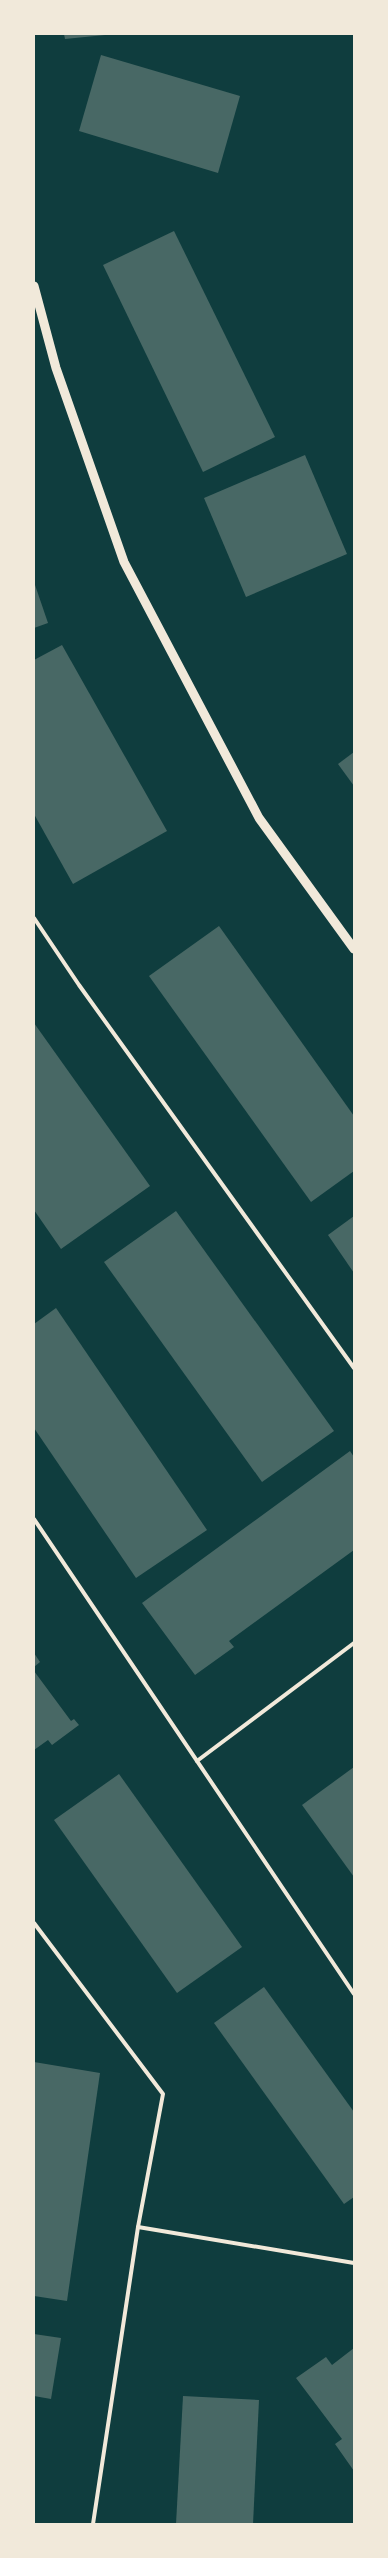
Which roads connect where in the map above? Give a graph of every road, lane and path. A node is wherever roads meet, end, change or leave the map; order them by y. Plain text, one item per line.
1 (34, 286) edge
2 (34, 918) edge
3 (354, 949) edge
4 (354, 1368) edge
5 (34, 1519) edge
6 (354, 1643) edge
7 (197, 1762) junction
8 (34, 1923) edge
9 (36, 1930) edge
10 (354, 1994) edge
11 (138, 2227) junction
12 (354, 2263) edge
13 (93, 2524) edge

1 - 3 street
2 - 4 lane
5 - 7 lane
6 - 7 lane
7 - 10 lane
8 - 9 lane
9 - 11 lane
11 - 12 lane
11 - 13 lane

